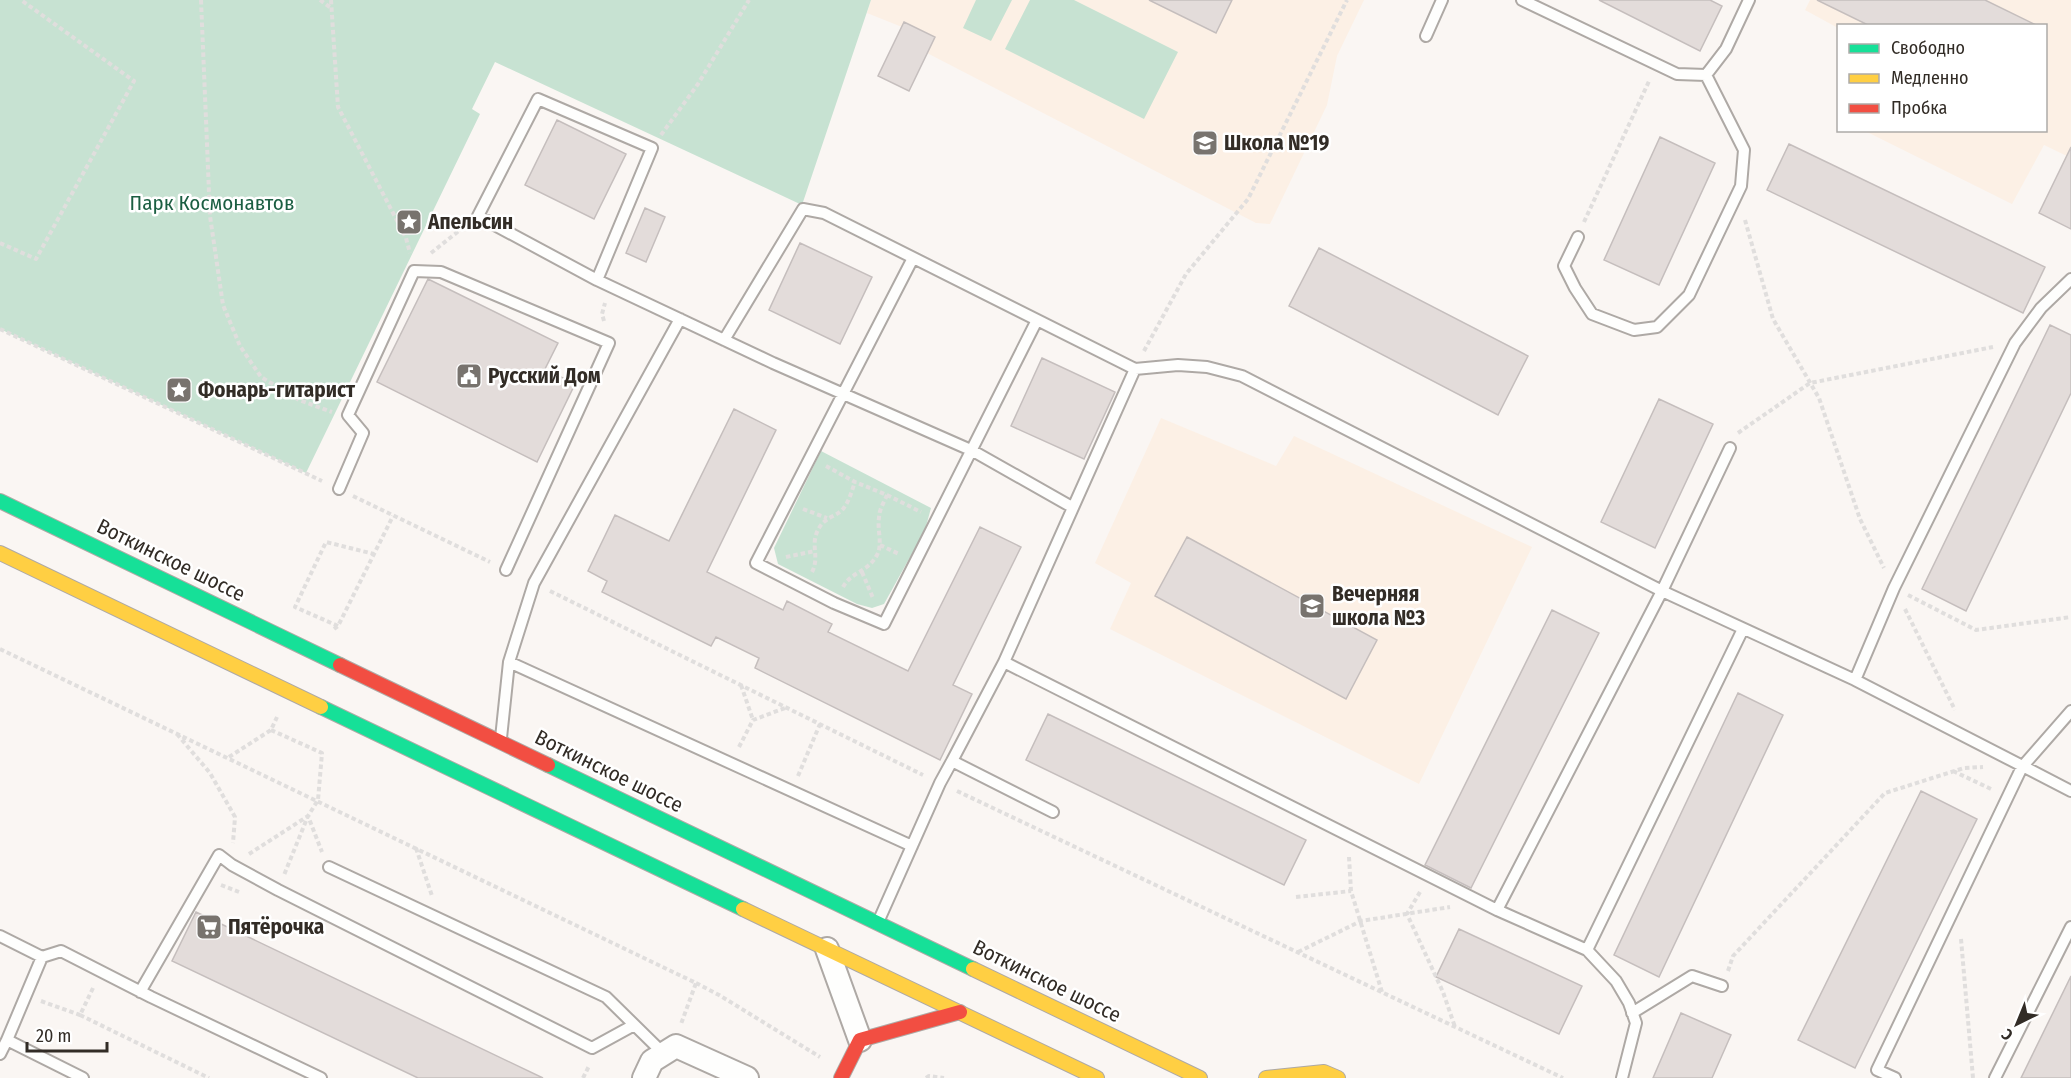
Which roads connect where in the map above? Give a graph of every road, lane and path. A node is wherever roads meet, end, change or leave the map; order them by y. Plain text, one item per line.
1 (21, 0) edge
2 (201, 0) edge
3 (320, 0) edge
4 (331, 0) edge
5 (750, 0) edge
6 (1347, 0) edge
7 (1442, 0) edge
8 (1522, 0) edge
9 (1749, 0) edge
10 (331, 8) junction
11 (1426, 36) dead end
12 (1657, 64) junction
13 (1706, 75) junction
14 (652, 148) junction
15 (1737, 193) junction
16 (478, 216) junction
17 (1578, 237) joint
18 (0, 243) edge
19 (913, 258) junction
20 (414, 272) junction
21 (2071, 279) edge
22 (597, 280) junction
23 (610, 286) junction
24 (680, 320) junction
25 (1037, 320) junction
26 (0, 329) edge
27 (724, 340) junction
28 (609, 343) junction
29 (2015, 343) junction
30 (1135, 369) junction
31 (1810, 383) junction
32 (843, 394) junction
33 (348, 415) junction
34 (1730, 448) joint
35 (973, 451) junction
36 (810, 457) junction
37 (855, 482) junction
38 (339, 489) junction
39 (887, 495) junction
40 (0, 501) edge
41 (786, 504) junction
42 (1072, 507) junction
43 (828, 518) junction
44 (937, 520) junction
45 (0, 552) edge
46 (374, 554) dead end
47 (506, 570) joint
48 (534, 583) junction
49 (804, 588) junction
50 (1894, 588) junction
51 (1662, 591) junction
52 (834, 603) junction
53 (2071, 617) edge
54 (338, 626) dead end
55 (1743, 629) junction
56 (0, 649) edge
57 (509, 662) junction
58 (1004, 662) junction
59 (1855, 680) junction
60 (741, 685) junction
61 (786, 707) junction
62 (2071, 711) edge
63 (753, 720) junction
64 (820, 724) junction
65 (271, 730) dead end
66 (176, 732) junction
67 (1970, 739) junction
68 (500, 742) junction
69 (952, 761) junction
70 (731, 763) junction
71 (2022, 767) junction
72 (1953, 771) junction
73 (940, 783) junction
74 (791, 790) junction
75 (2071, 791) edge
76 (2008, 797) junction
77 (318, 800) junction
78 (1053, 812) dead end
79 (308, 816) junction
80 (1348, 835) junction
81 (912, 846) junction
82 (416, 848) junction
83 (232, 865) junction
84 (328, 867) joint
85 (1429, 876) junction
86 (215, 884) dead end
87 (222, 885) junction
88 (278, 890) junction
89 (1351, 891) junction
90 (242, 893) dead end
91 (1296, 897) dead end
92 (1958, 902) junction
93 (1482, 903) junction
94 (1497, 910) junction
95 (1407, 914) junction
96 (439, 919) junction
97 (1361, 921) junction
98 (878, 923) junction
99 (2071, 927) edge
100 (0, 936) edge
101 (827, 949) junction
102 (1587, 950) junction
103 (1297, 952) junction
104 (42, 957) junction
105 (696, 983) junction
106 (95, 984) dead end
107 (1722, 986) joint
108 (140, 992) junction
109 (1382, 993) junction
110 (26, 995) junction
111 (960, 1012) junction
112 (1632, 1013) junction
113 (80, 1015) junction
114 (634, 1025) junction
115 (1455, 1027) junction
116 (7, 1040) junction
117 (860, 1040) junction
118 (670, 1050) junction
119 (0, 1054) edge
120 (591, 1062) dead end
121 (842, 1074) edge
122 (83, 1078) edge
123 (208, 1078) edge
124 (321, 1078) edge
125 (583, 1078) edge
126 (644, 1078) edge
127 (747, 1078) edge
128 (926, 1078) edge
129 (944, 1078) edge
130 (1097, 1078) edge
131 (1200, 1078) edge
132 (1266, 1078) edge
133 (1338, 1078) edge
134 (1563, 1078) edge
135 (1622, 1078) edge
136 (1895, 1078) edge
137 (1973, 1078) edge
138 (1995, 1078) edge

1 - 18 path
2 - 33 path
3 - 10 path
4 - 10 path
5 - 14 path
6 - 30 path
7 - 11 lane
8 - 12 lane
9 - 13 lane
10 - 20 path
12 - 13 lane
12 - 17 path
13 - 15 lane
14 - 16 lane
14 - 22 lane
15 - 17 lane
15 - 31 path
16 - 20 path
16 - 22 lane
19 - 25 lane
19 - 27 lane
19 - 32 lane
20 - 28 lane
20 - 33 lane
21 - 29 lane
22 - 23 lane
23 - 24 lane
23 - 28 path
24 - 27 lane
24 - 48 lane
25 - 30 lane
25 - 35 lane
26 - 38 path
27 - 32 lane
28 - 47 lane
29 - 31 path
29 - 50 lane
30 - 42 lane
30 - 51 lane
31 - 34 path
31 - 50 path
32 - 35 lane
32 - 36 lane
33 - 38 lane
34 - 51 lane
35 - 42 lane
35 - 44 lane
36 - 37 path
36 - 41 lane
37 - 39 path
37 - 43 path
38 - 47 path
39 - 44 path
39 - 52 path
40 - 68 main road, Воткинское шоссе
41 - 43 path
41 - 49 lane
42 - 58 lane
43 - 49 path
44 - 52 lane
45 - 101 main road
46 - 54 path
48 - 57 lane
48 - 60 path
49 - 52 lane
50 - 53 path
50 - 59 lane
50 - 67 path
51 - 55 lane
51 - 94 lane
55 - 59 lane
55 - 102 lane
56 - 66 path
57 - 68 lane
57 - 70 lane
58 - 69 lane
58 - 80 lane
59 - 67 lane
60 - 61 path
60 - 63 path
61 - 63 path
61 - 64 path
62 - 71 lane
63 - 70 path
64 - 73 path
64 - 74 path
65 - 77 path
66 - 77 path
66 - 83 path
67 - 71 lane
68 - 98 main road, Воткинское шоссе
69 - 73 lane
69 - 78 lane
70 - 74 lane
71 - 72 path
71 - 75 lane
71 - 76 lane
72 - 76 path
72 - 107 path
73 - 81 lane
73 - 103 path
74 - 81 lane
76 - 92 lane
77 - 79 path
77 - 82 path
79 - 83 path
79 - 84 path
79 - 88 path
80 - 85 lane
80 - 89 path
81 - 98 lane
82 - 96 path
82 - 105 path
83 - 87 path
83 - 88 lane
83 - 108 lane
84 - 96 lane
85 - 93 lane
85 - 95 path
86 - 87 path
87 - 90 path
88 - 114 lane
89 - 91 path
89 - 97 path
92 - 136 lane
92 - 137 path
93 - 94 lane
93 - 95 path
94 - 102 lane
95 - 97 path
95 - 115 path
96 - 114 lane
97 - 103 path
97 - 109 path
98 - 131 main road, Воткинское шоссе
99 - 138 lane
100 - 104 lane
101 - 111 main road
101 - 117 street
102 - 112 lane
103 - 109 path
104 - 108 lane
104 - 110 lane
105 - 118 path
105 - 121 path
106 - 113 path
107 - 112 lane
108 - 124 lane
109 - 115 path
110 - 113 path
110 - 116 lane
111 - 117 main road
111 - 130 main road
112 - 135 lane
113 - 123 path
114 - 118 lane
115 - 134 path
116 - 119 lane
116 - 122 lane
117 - 121 main road
118 - 126 street
118 - 127 street
120 - 125 path
128 - 129 path
132 - 133 main road

